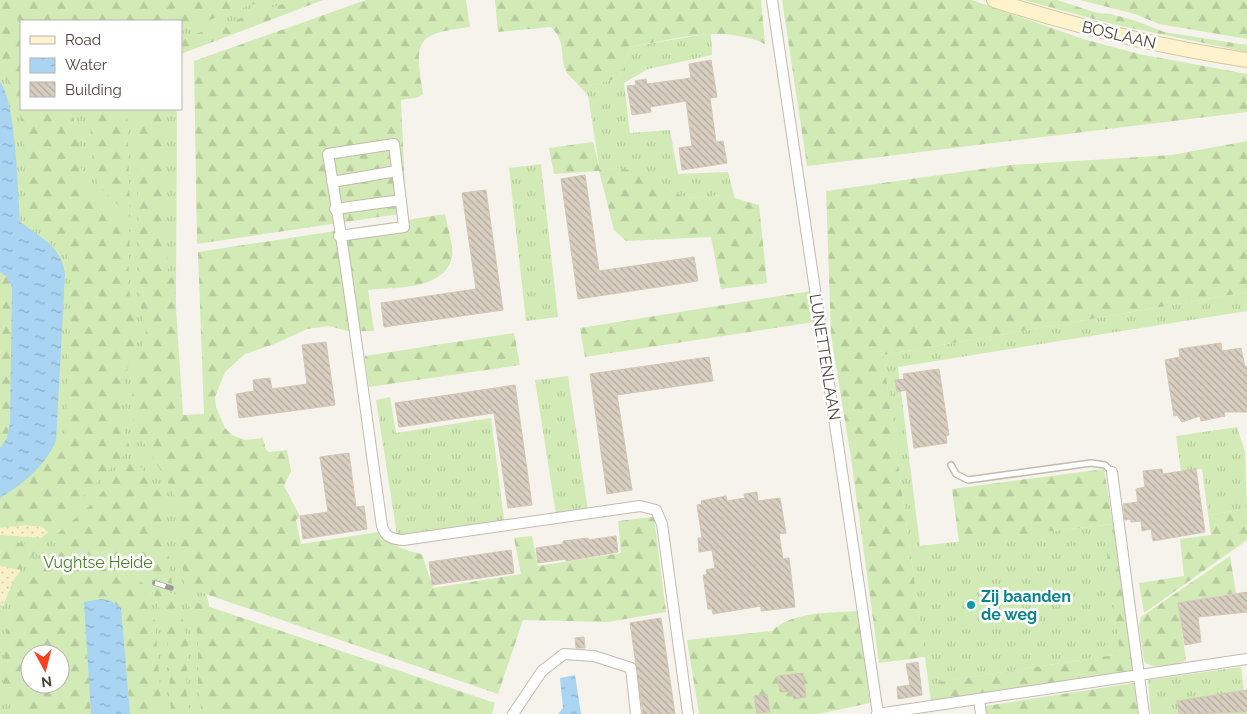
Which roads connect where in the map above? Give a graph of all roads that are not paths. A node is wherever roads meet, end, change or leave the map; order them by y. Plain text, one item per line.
1 (772, 0) edge
2 (994, 0) edge
3 (1247, 60) edge
4 (397, 171) junction
5 (332, 182) junction
6 (401, 200) junction
7 (335, 209) junction
8 (339, 236) junction
9 (951, 465) dead end
10 (1112, 472) joint
11 (1247, 659) edge
12 (1140, 675) junction
13 (979, 698) junction
14 (513, 714) edge
15 (636, 714) edge
16 (688, 714) edge
17 (878, 714) edge
18 (981, 714) edge
19 (1144, 714) edge

1 - 17 street, LUNETTENLAAN
2 - 3 main road, BOSLAAN
4 - 5 street
4 - 5 street
4 - 6 street
5 - 7 street
6 - 7 street
6 - 8 street
7 - 8 street
8 - 16 street
9 - 10 lane
10 - 12 street
11 - 12 street
12 - 13 street
12 - 19 street
13 - 17 street
13 - 18 street
14 - 15 street

